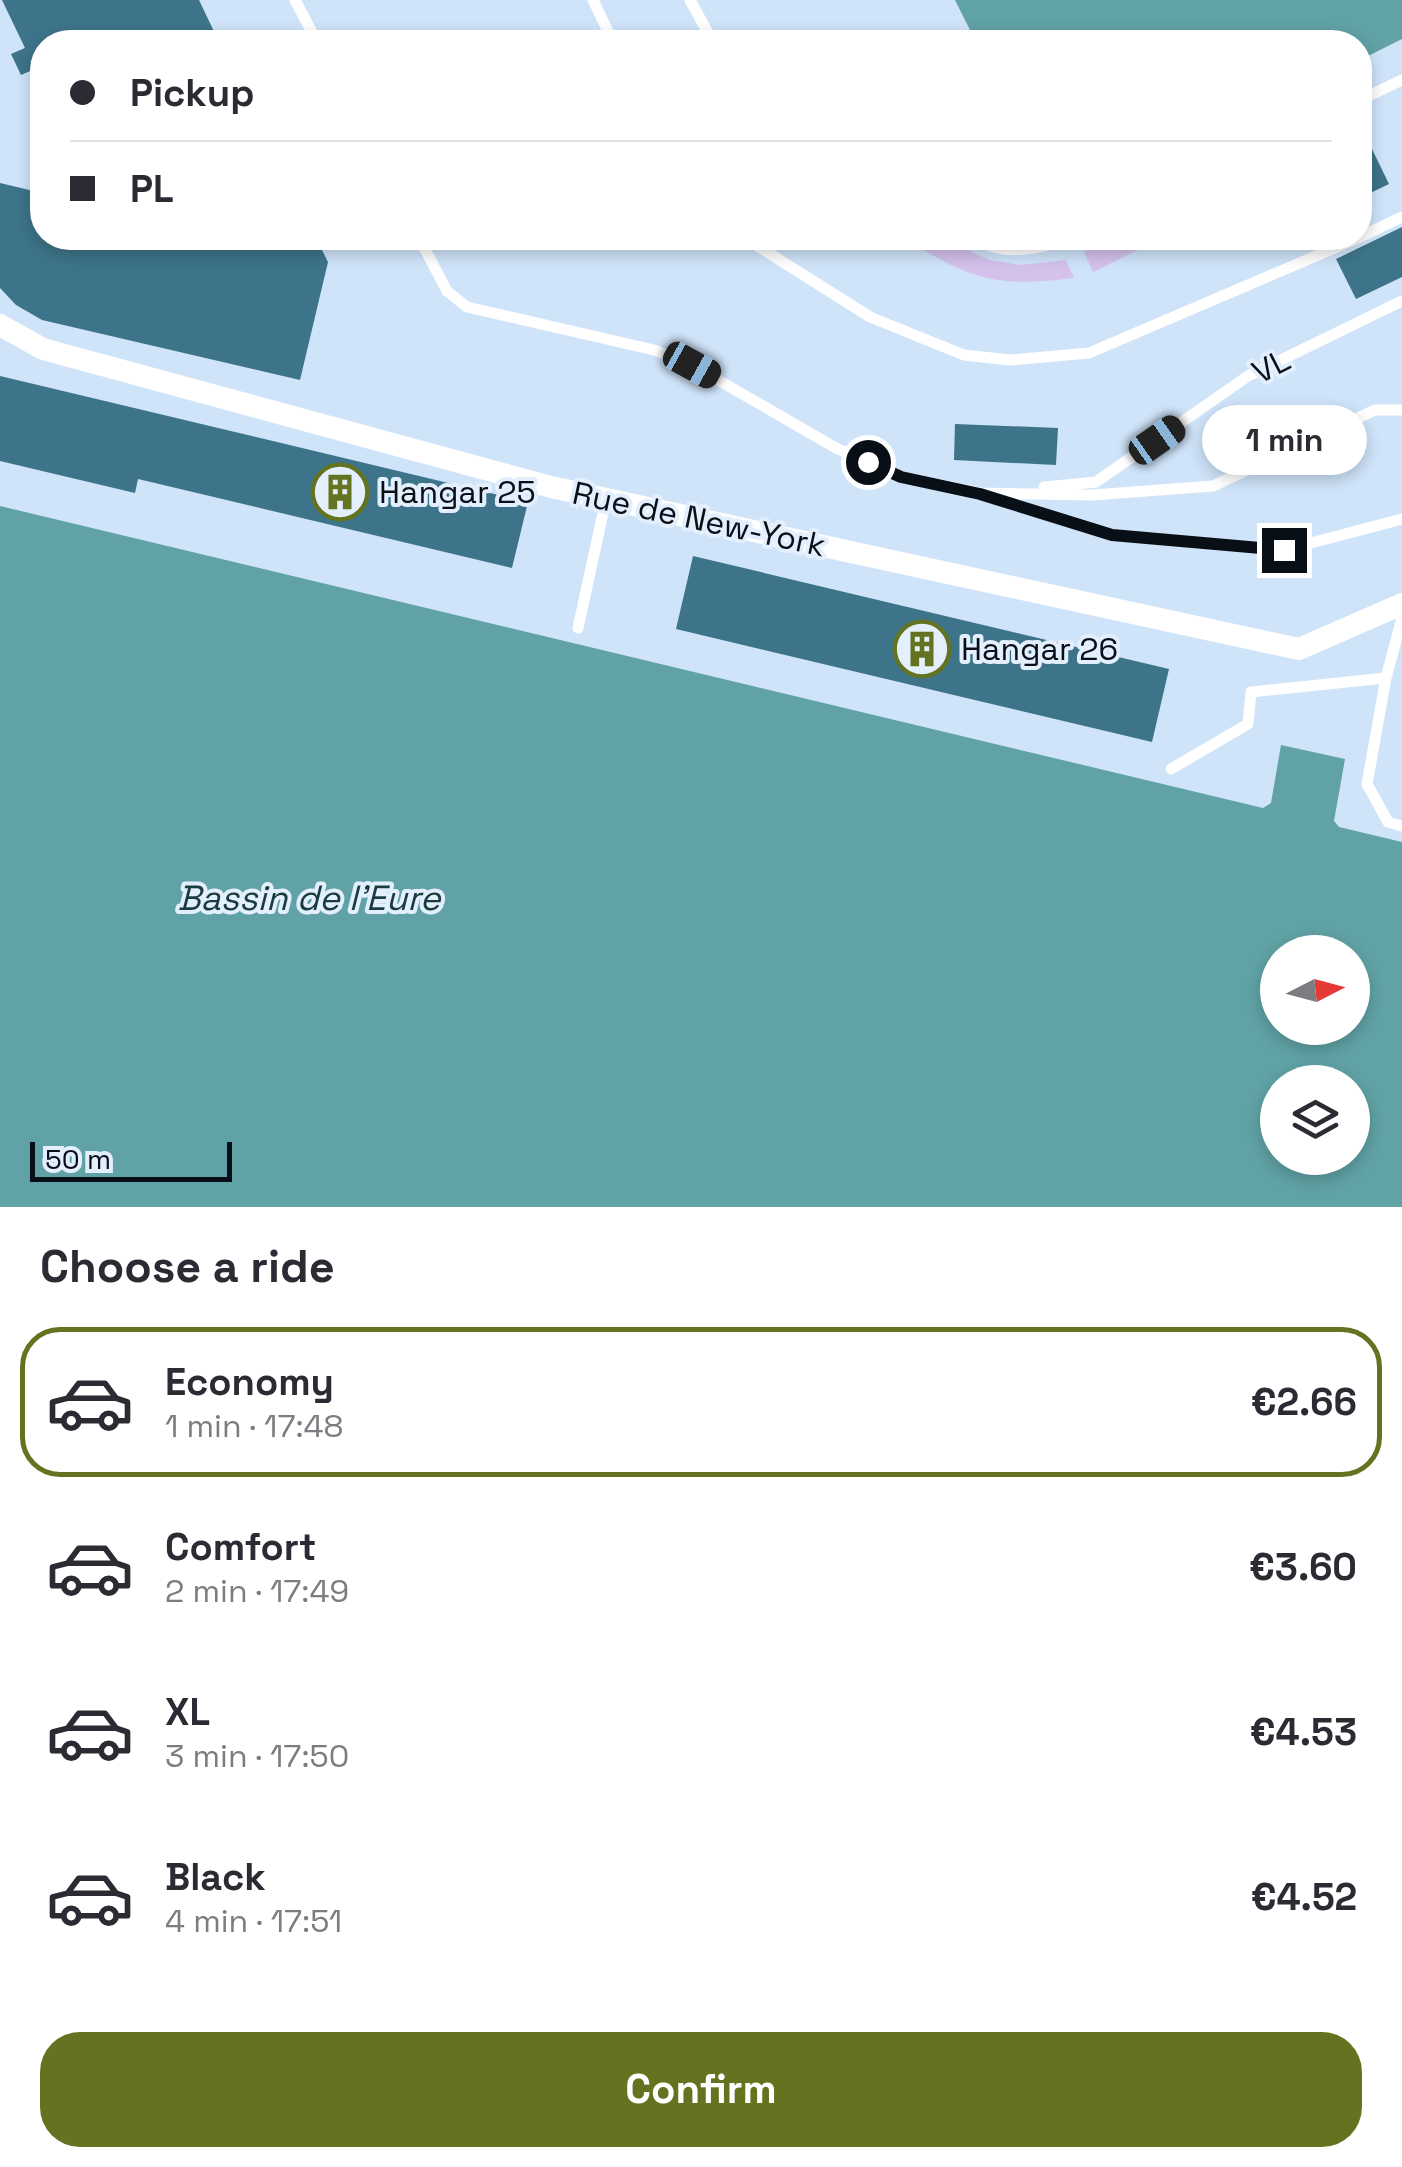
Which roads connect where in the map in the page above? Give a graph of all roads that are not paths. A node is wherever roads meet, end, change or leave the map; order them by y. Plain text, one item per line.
1 (295, 0) edge
2 (593, 0) edge
3 (690, 0) edge
4 (311, 30) edge
5 (607, 30) edge
6 (706, 30) edge
7 (1402, 80) edge
8 (1372, 94) edge
9 (1402, 216) edge
10 (1372, 231) edge
11 (425, 250) edge
12 (764, 250) edge
13 (1329, 250) edge
14 (1402, 301) edge
15 (0, 325) edge
16 (1402, 410) edge
17 (980, 494) junction
18 (606, 499) junction
19 (1402, 519) edge
20 (1402, 604) edge
21 (1402, 618) edge
22 (578, 628) dead end
23 (1386, 678) junction
24 (1171, 770) dead end
25 (1402, 826) edge

1 - 4 lane
2 - 5 lane
3 - 6 lane
7 - 8 lane
9 - 10 lane
11 - 17 lane
12 - 13 lane
14 - 17 lane, VL
15 - 18 street, Rue de New-York
16 - 17 lane
17 - 19 lane
18 - 20 street, Rue de New-York
18 - 22 lane
21 - 23 lane
23 - 24 lane
23 - 25 lane

